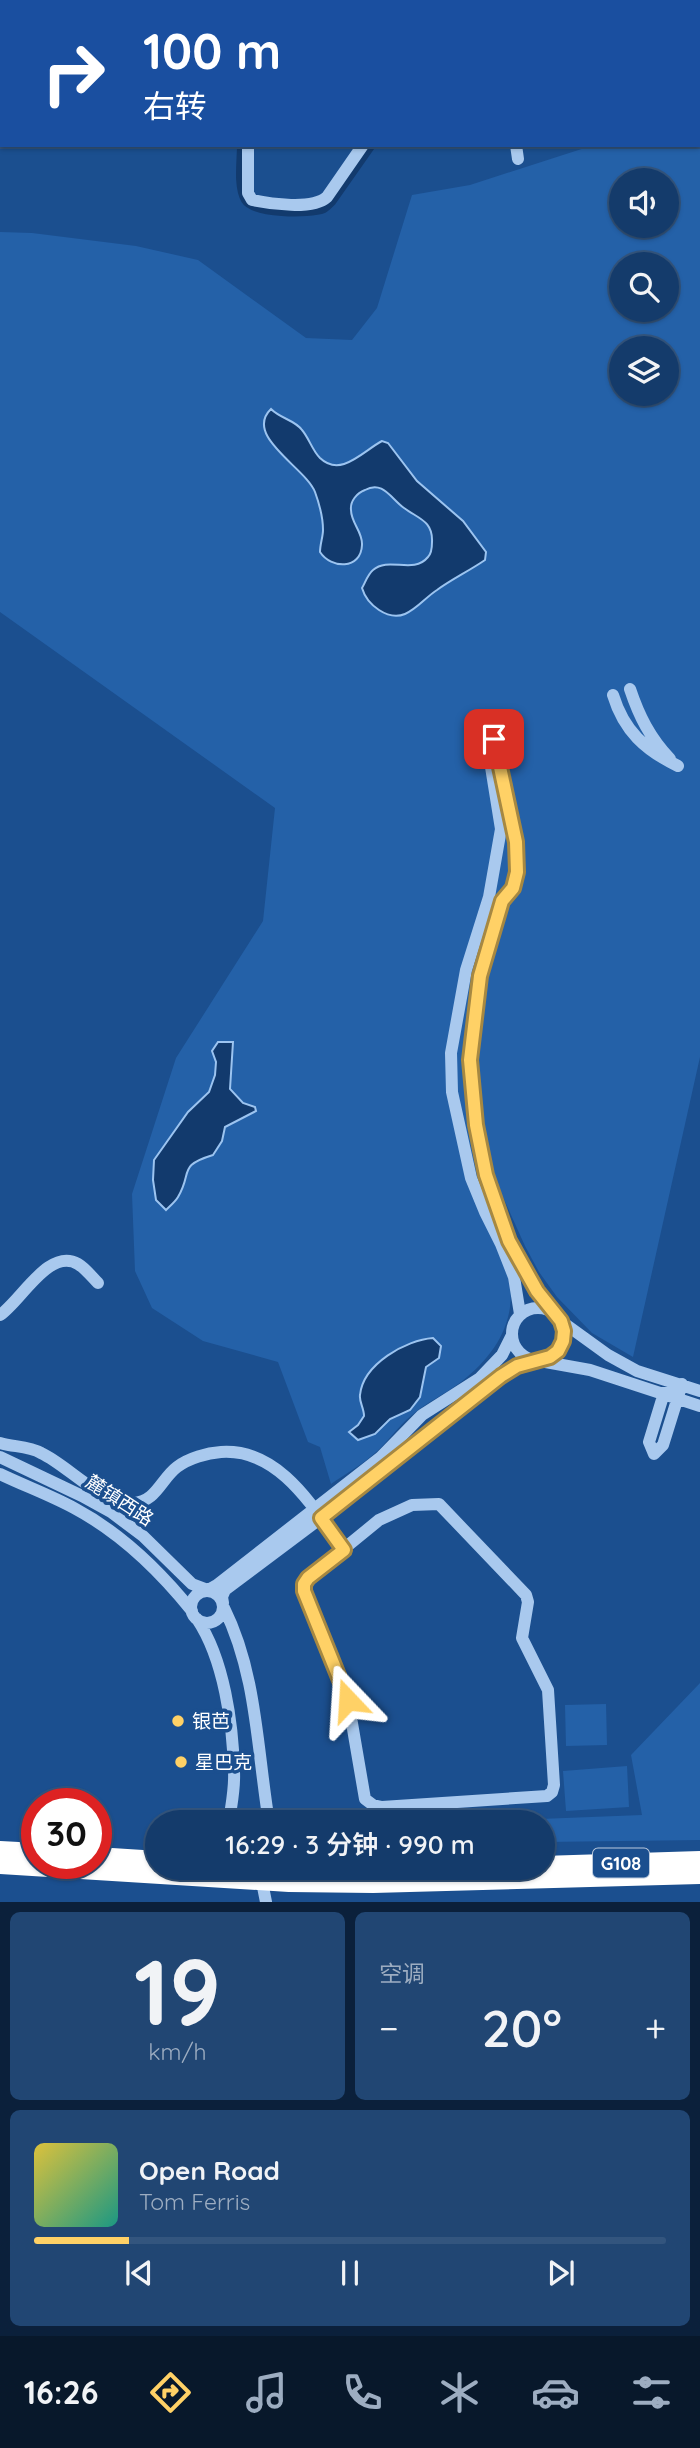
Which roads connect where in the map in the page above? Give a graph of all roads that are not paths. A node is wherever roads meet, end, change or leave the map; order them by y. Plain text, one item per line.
1 (248, 147) edge
2 (362, 147) edge
3 (516, 147) edge
4 (519, 159) dead end
5 (630, 689) dead end
6 (613, 695) dead end
7 (505, 1242) junction
8 (98, 1283) dead end
9 (3, 1308) edge
10 (520, 1314) junction
11 (558, 1317) junction
12 (511, 1337) junction
13 (540, 1361) junction
14 (483, 1383) junction
15 (682, 1384) junction
16 (700, 1391) edge
17 (664, 1393) junction
18 (677, 1398) junction
19 (700, 1406) edge
20 (0, 1443) edge
21 (0, 1457) edge
22 (384, 1461) junction
23 (0, 1474) edge
24 (318, 1514) junction
25 (344, 1550) junction
26 (208, 1590) junction
27 (224, 1605) junction
28 (194, 1615) junction
29 (231, 1810) edge
30 (267, 1810) edge
31 (0, 1850) edge
32 (21, 1851) edge
33 (112, 1857) edge
34 (145, 1859) edge
35 (700, 1860) edge
36 (0, 1865) edge
37 (555, 1865) edge
38 (145, 1870) edge
39 (700, 1875) edge
40 (555, 1879) edge
41 (267, 1880) edge
42 (331, 1880) edge
43 (518, 1880) edge
44 (266, 1902) edge

1 - 2 street
3 - 4 street
5 - 6 street
7 - 7 street
7 - 10 street
7 - 11 street
8 - 9 street
10 - 11 street
10 - 12 street
11 - 13 street
11 - 15 street
12 - 13 street
12 - 14 street
13 - 14 street
13 - 17 street
14 - 22 street
14 - 22 street
15 - 16 street
15 - 17 street
15 - 18 street
17 - 18 street
17 - 18 street
18 - 19 street
20 - 24 street
21 - 26 street, 麓镇西路
22 - 24 street
23 - 28 street
24 - 25 street
24 - 26 street
24 - 27 street
25 - 25 street
26 - 27 street
26 - 28 street
27 - 28 street
27 - 30 street
28 - 29 street
31 - 32 highway
33 - 34 highway
35 - 37 highway, G108
36 - 38 highway, G108
39 - 40 highway, G108
41 - 44 street
42 - 43 highway, G108

